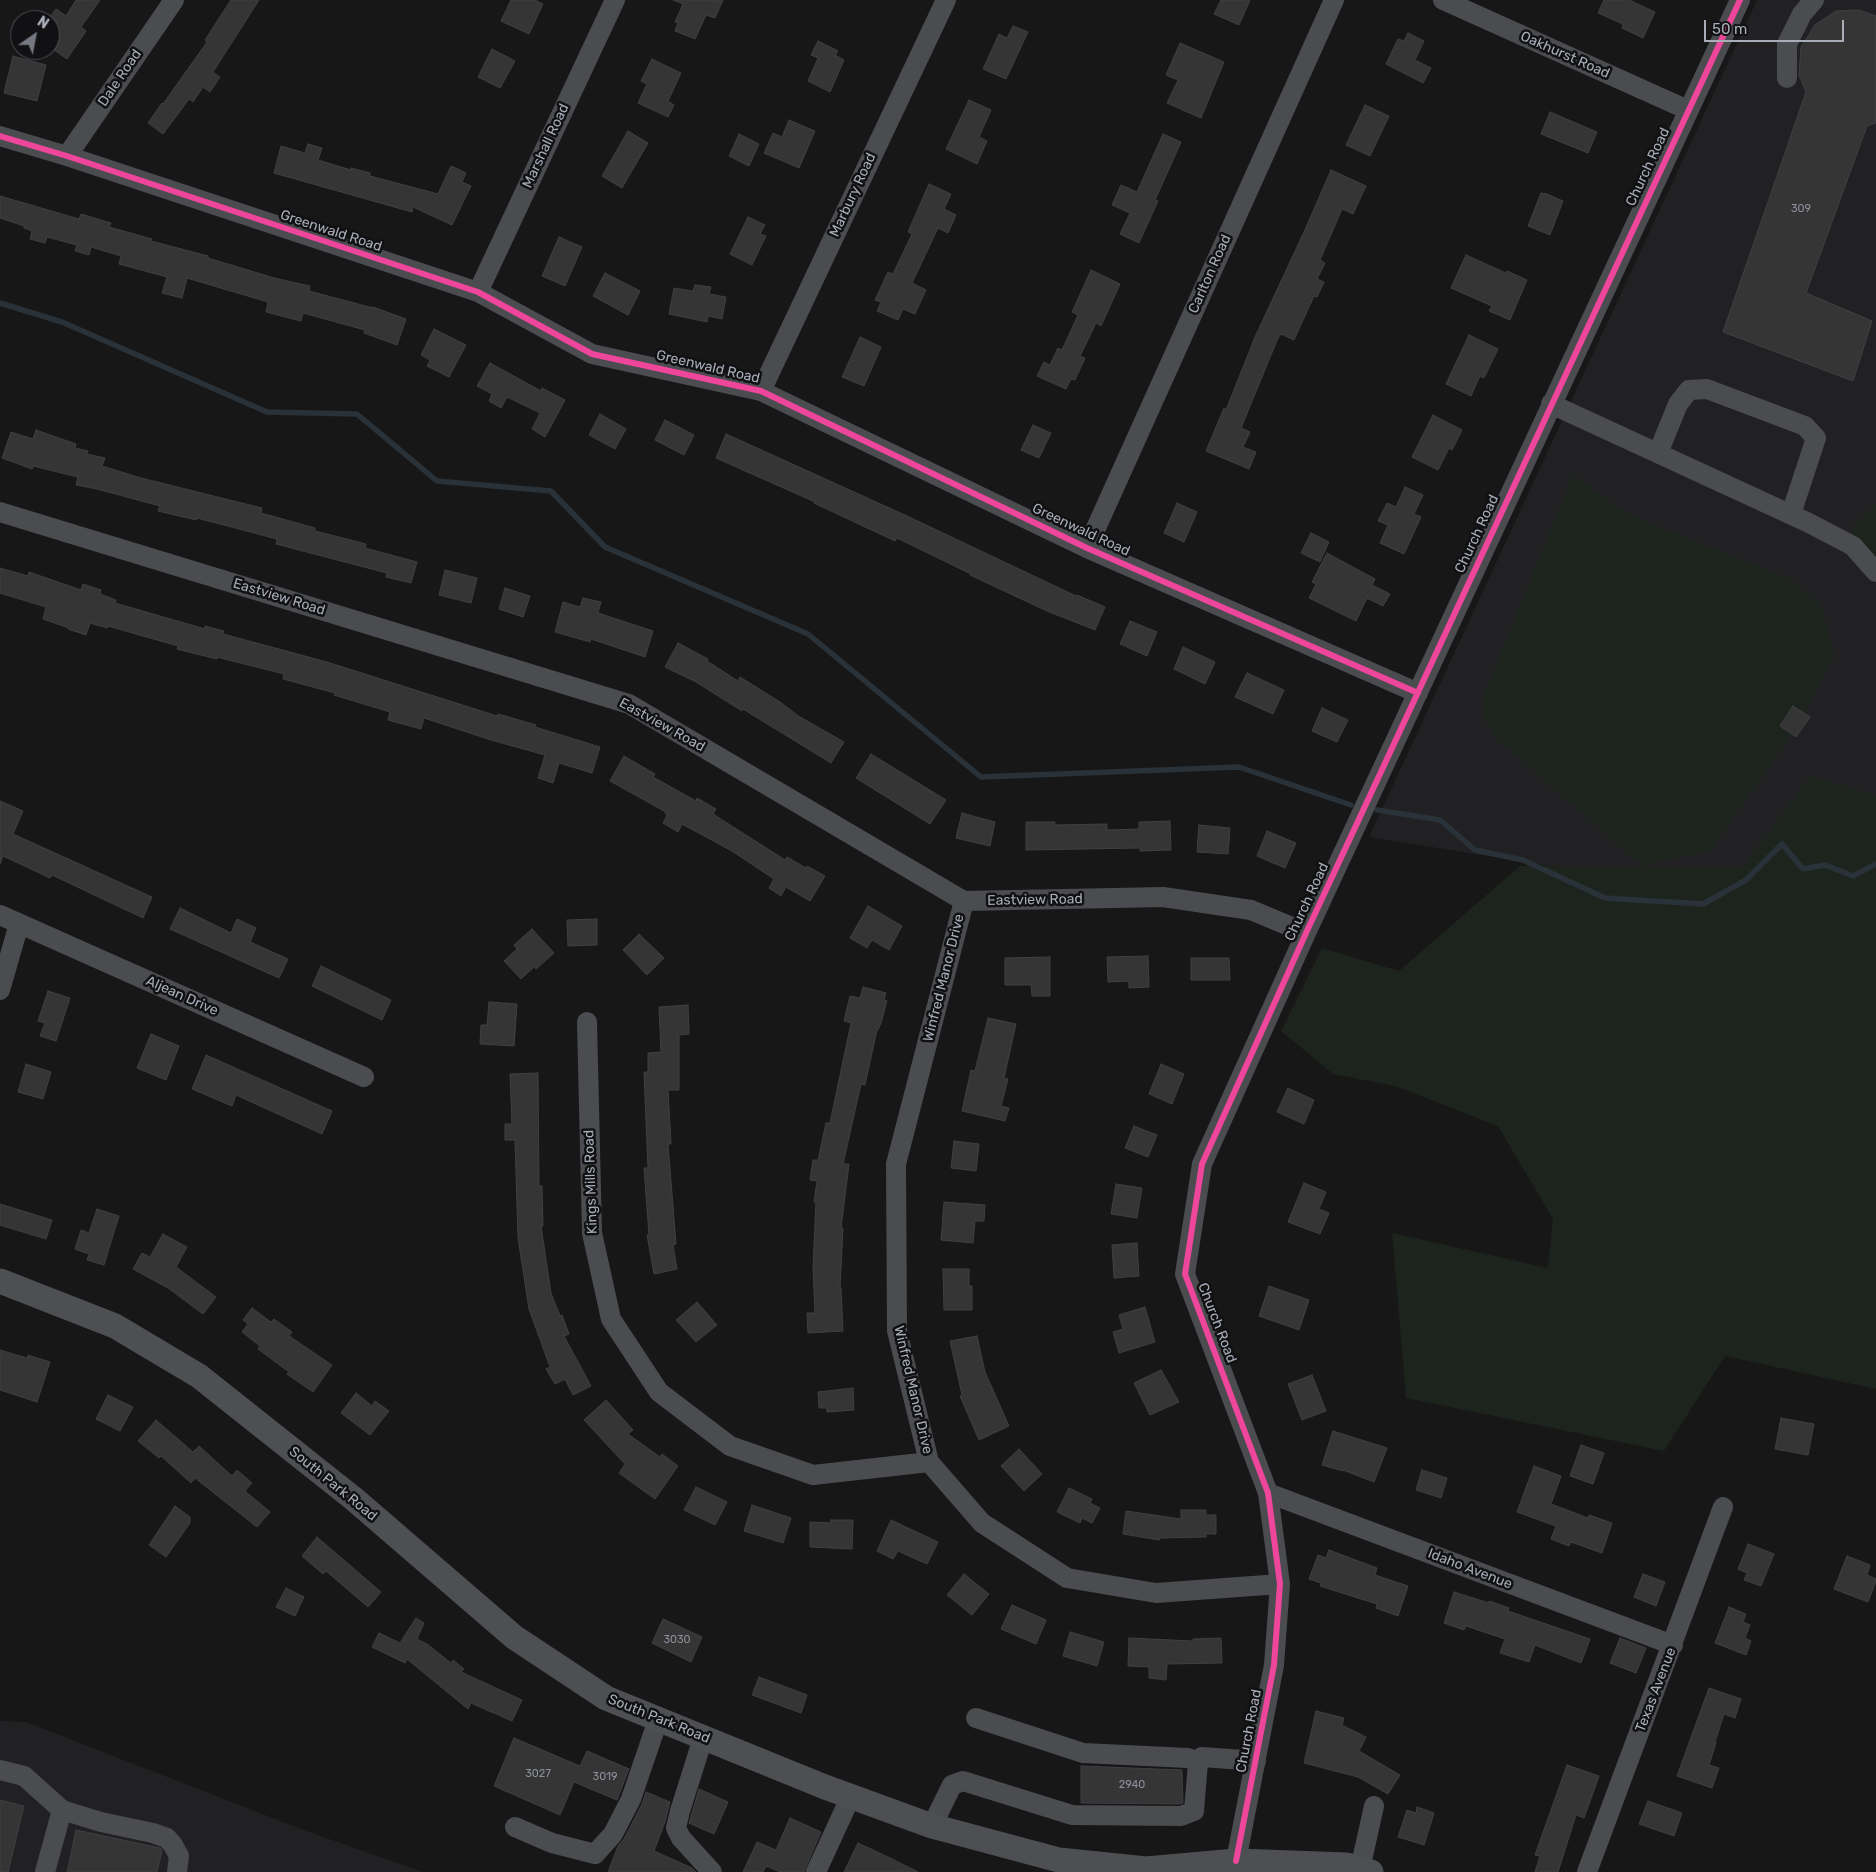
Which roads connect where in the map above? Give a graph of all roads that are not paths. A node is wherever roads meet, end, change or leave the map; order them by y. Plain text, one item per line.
1 (174, 0) edge
2 (615, 0) edge
3 (946, 0) edge
4 (1334, 0) edge
5 (1443, 0) edge
6 (1740, 0) edge
7 (1814, 0) edge
8 (1787, 78) dead end
9 (1688, 110) junction
10 (0, 136) edge
11 (67, 156) junction
12 (478, 292) junction
13 (761, 391) junction
14 (1551, 404) junction
15 (1658, 453) junction
16 (0, 512) edge
17 (1791, 514) junction
18 (1087, 548) junction
19 (1876, 572) edge
20 (1418, 692) junction
21 (964, 901) junction
22 (0, 915) edge
23 (19, 924) junction
24 (1306, 933) junction
25 (0, 990) edge
26 (587, 1022) dead end
27 (364, 1078) dead end
28 (0, 1281) edge
29 (929, 1462) junction
30 (1268, 1492) junction
31 (1723, 1507) dead end
32 (1280, 1584) junction
33 (1673, 1645) junction
34 (976, 1718) dead end
35 (658, 1720) junction
36 (703, 1738) junction
37 (1256, 1761) junction
38 (1198, 1762) junction
39 (0, 1770) edge
40 (851, 1796) junction
41 (1374, 1806) dead end
42 (62, 1810) junction
43 (932, 1826) junction
44 (515, 1827) dead end
45 (1236, 1862) junction
46 (1066, 1867) edge
47 (1365, 1870) edge
48 (45, 1872) edge
49 (177, 1872) edge
50 (712, 1872) edge
51 (816, 1872) edge
52 (1587, 1872) edge

1 - 11 street, Dale Road
2 - 12 street, Marshall Road
3 - 13 street, Marbury Road
4 - 18 street, Carlton Road
5 - 9 street, Oakhurst Road
6 - 9 street, Church Road
7 - 8 street
9 - 14 street, Church Road
10 - 11 street, Greenwald Road
11 - 12 street, Greenwald Road
12 - 13 street, Greenwald Road
13 - 18 street, Greenwald Road
14 - 15 street
14 - 20 street, Church Road
15 - 17 street
15 - 17 street
16 - 21 street, Eastview Road
17 - 19 street
18 - 20 street, Greenwald Road
20 - 24 street, Church Road
21 - 24 street, Eastview Road
21 - 29 street, Winfred Manor Drive
22 - 23 street, Aljean Drive
23 - 25 street
23 - 27 street, Aljean Drive
24 - 30 street, Church Road
26 - 29 street, Kings Mills Road
28 - 35 main road, South Park Road
29 - 32 street, Winfred Manor Drive
30 - 32 street, Church Road
30 - 33 street, Idaho Avenue
31 - 33 street, Texas Avenue
32 - 37 street, Church Road
33 - 52 street, Texas Avenue
34 - 38 street
35 - 36 main road, South Park Road
35 - 44 street
36 - 40 main road, South Park Road
36 - 50 street
37 - 38 street
37 - 45 street, Church Road
38 - 43 street
39 - 42 street
40 - 43 main road, South Park Road
40 - 51 street
41 - 47 street
42 - 48 street
42 - 49 street
43 - 46 main road, South Park Road
45 - 46 main road, South Park Road
45 - 47 main road, South Park Road

